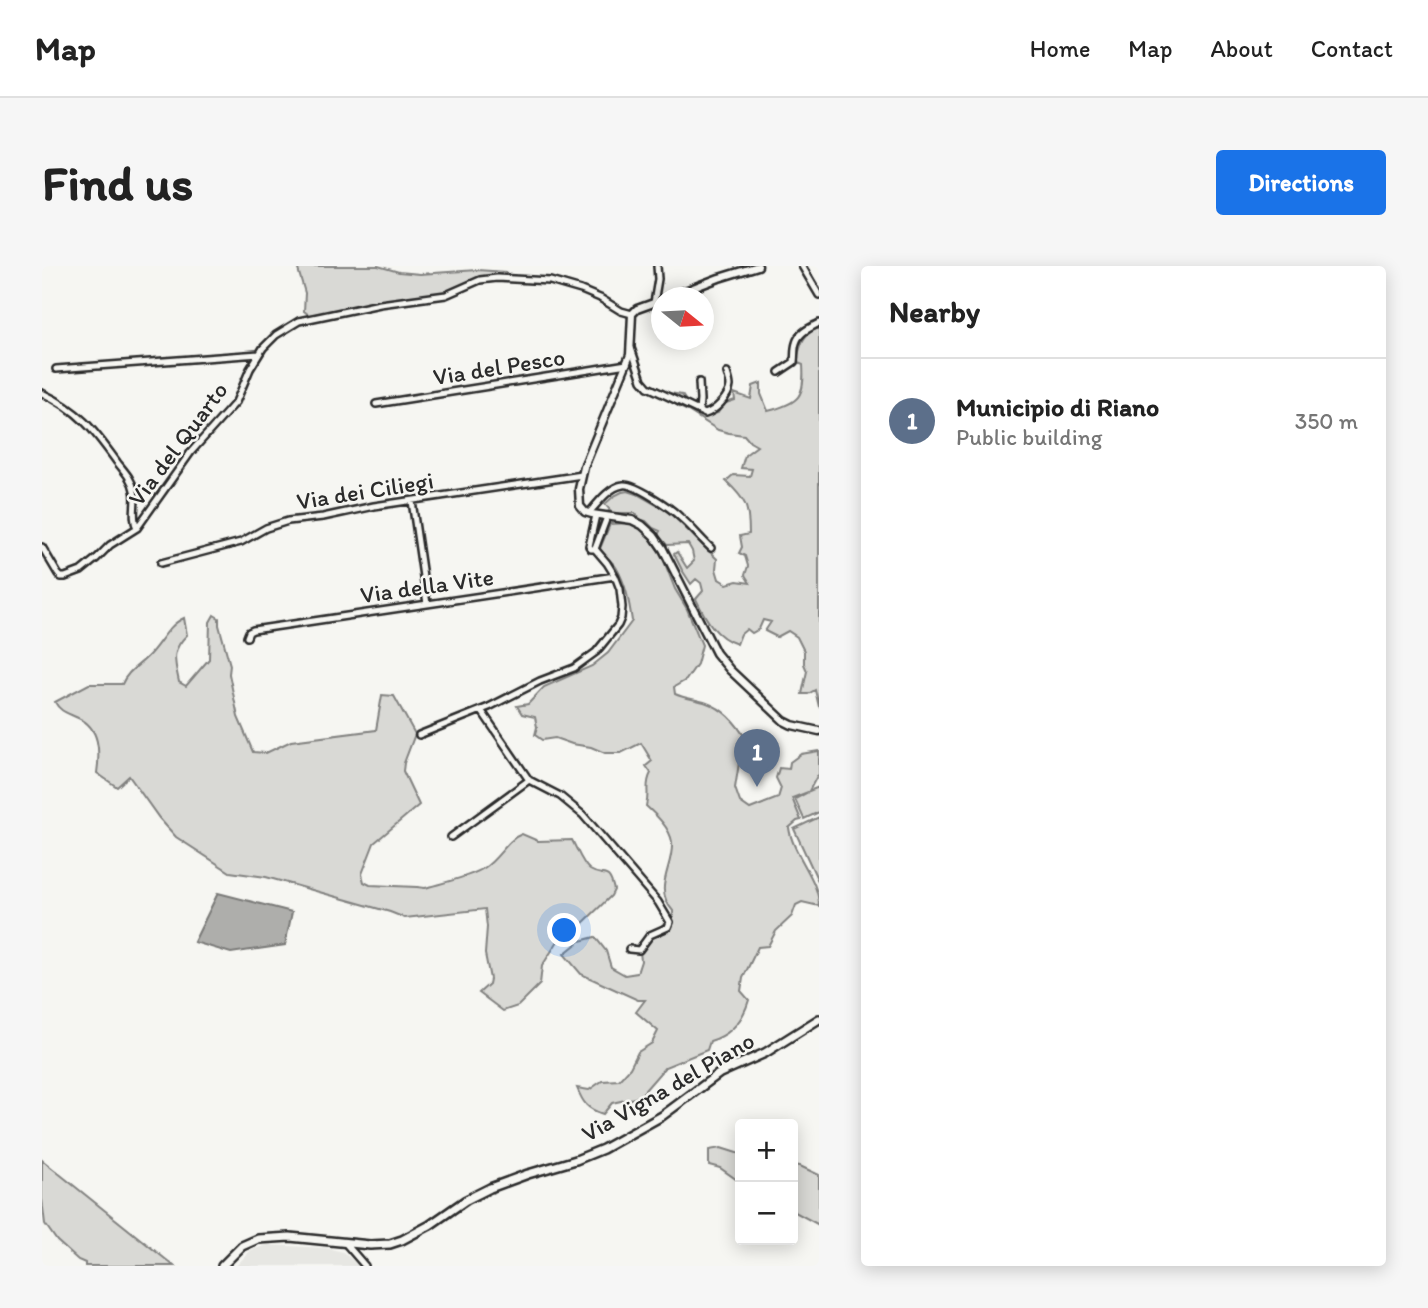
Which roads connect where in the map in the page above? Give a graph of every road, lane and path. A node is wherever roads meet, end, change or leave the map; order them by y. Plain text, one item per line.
1 (657, 266) edge
2 (758, 266) edge
3 (802, 266) edge
4 (658, 287) edge
5 (696, 287) edge
6 (819, 296) edge
7 (651, 304) edge
8 (632, 314) junction
9 (819, 323) edge
10 (631, 348) junction
11 (259, 354) junction
12 (627, 364) junction
13 (56, 369) dead end
14 (779, 372) dead end
15 (727, 373) dead end
16 (699, 382) dead end
17 (42, 393) edge
18 (376, 404) dead end
19 (699, 411) junction
20 (582, 475) junction
21 (412, 500) junction
22 (592, 514) junction
23 (607, 517) junction
24 (138, 528) junction
25 (42, 547) edge
26 (711, 548) dead end
27 (595, 549) junction
28 (160, 563) dead end
29 (615, 576) junction
30 (427, 604) junction
31 (247, 637) dead end
32 (481, 710) junction
33 (819, 731) edge
34 (419, 735) dead end
35 (529, 780) junction
36 (451, 837) dead end
37 (629, 949) dead end
38 (819, 1019) edge
39 (346, 1244) junction
40 (222, 1266) edge
41 (365, 1266) edge

1 - 4 street
2 - 5 street
3 - 6 street
7 - 8 street
8 - 10 street
8 - 11 street, Via del Quarto
9 - 14 street
10 - 12 street
10 - 19 street
11 - 13 street
11 - 24 street, Via del Quarto
12 - 18 street, Via del Pesco
12 - 20 street
15 - 19 street
16 - 19 street
17 - 24 street
20 - 21 street, Via dei Ciliegi
20 - 22 street
21 - 28 street, Via dei Ciliegi
21 - 30 street
22 - 23 street
22 - 26 street
22 - 27 street
23 - 27 street
23 - 33 street
24 - 25 street, Via del Quarto
27 - 29 street
29 - 30 street, Via della Vite
29 - 32 street
30 - 31 street, Via della Vite
32 - 34 street
32 - 35 street
35 - 36 street
35 - 37 street
38 - 39 main road, Via Vigna del Piano
39 - 40 main road, Via Vigna del Piano
39 - 41 street

